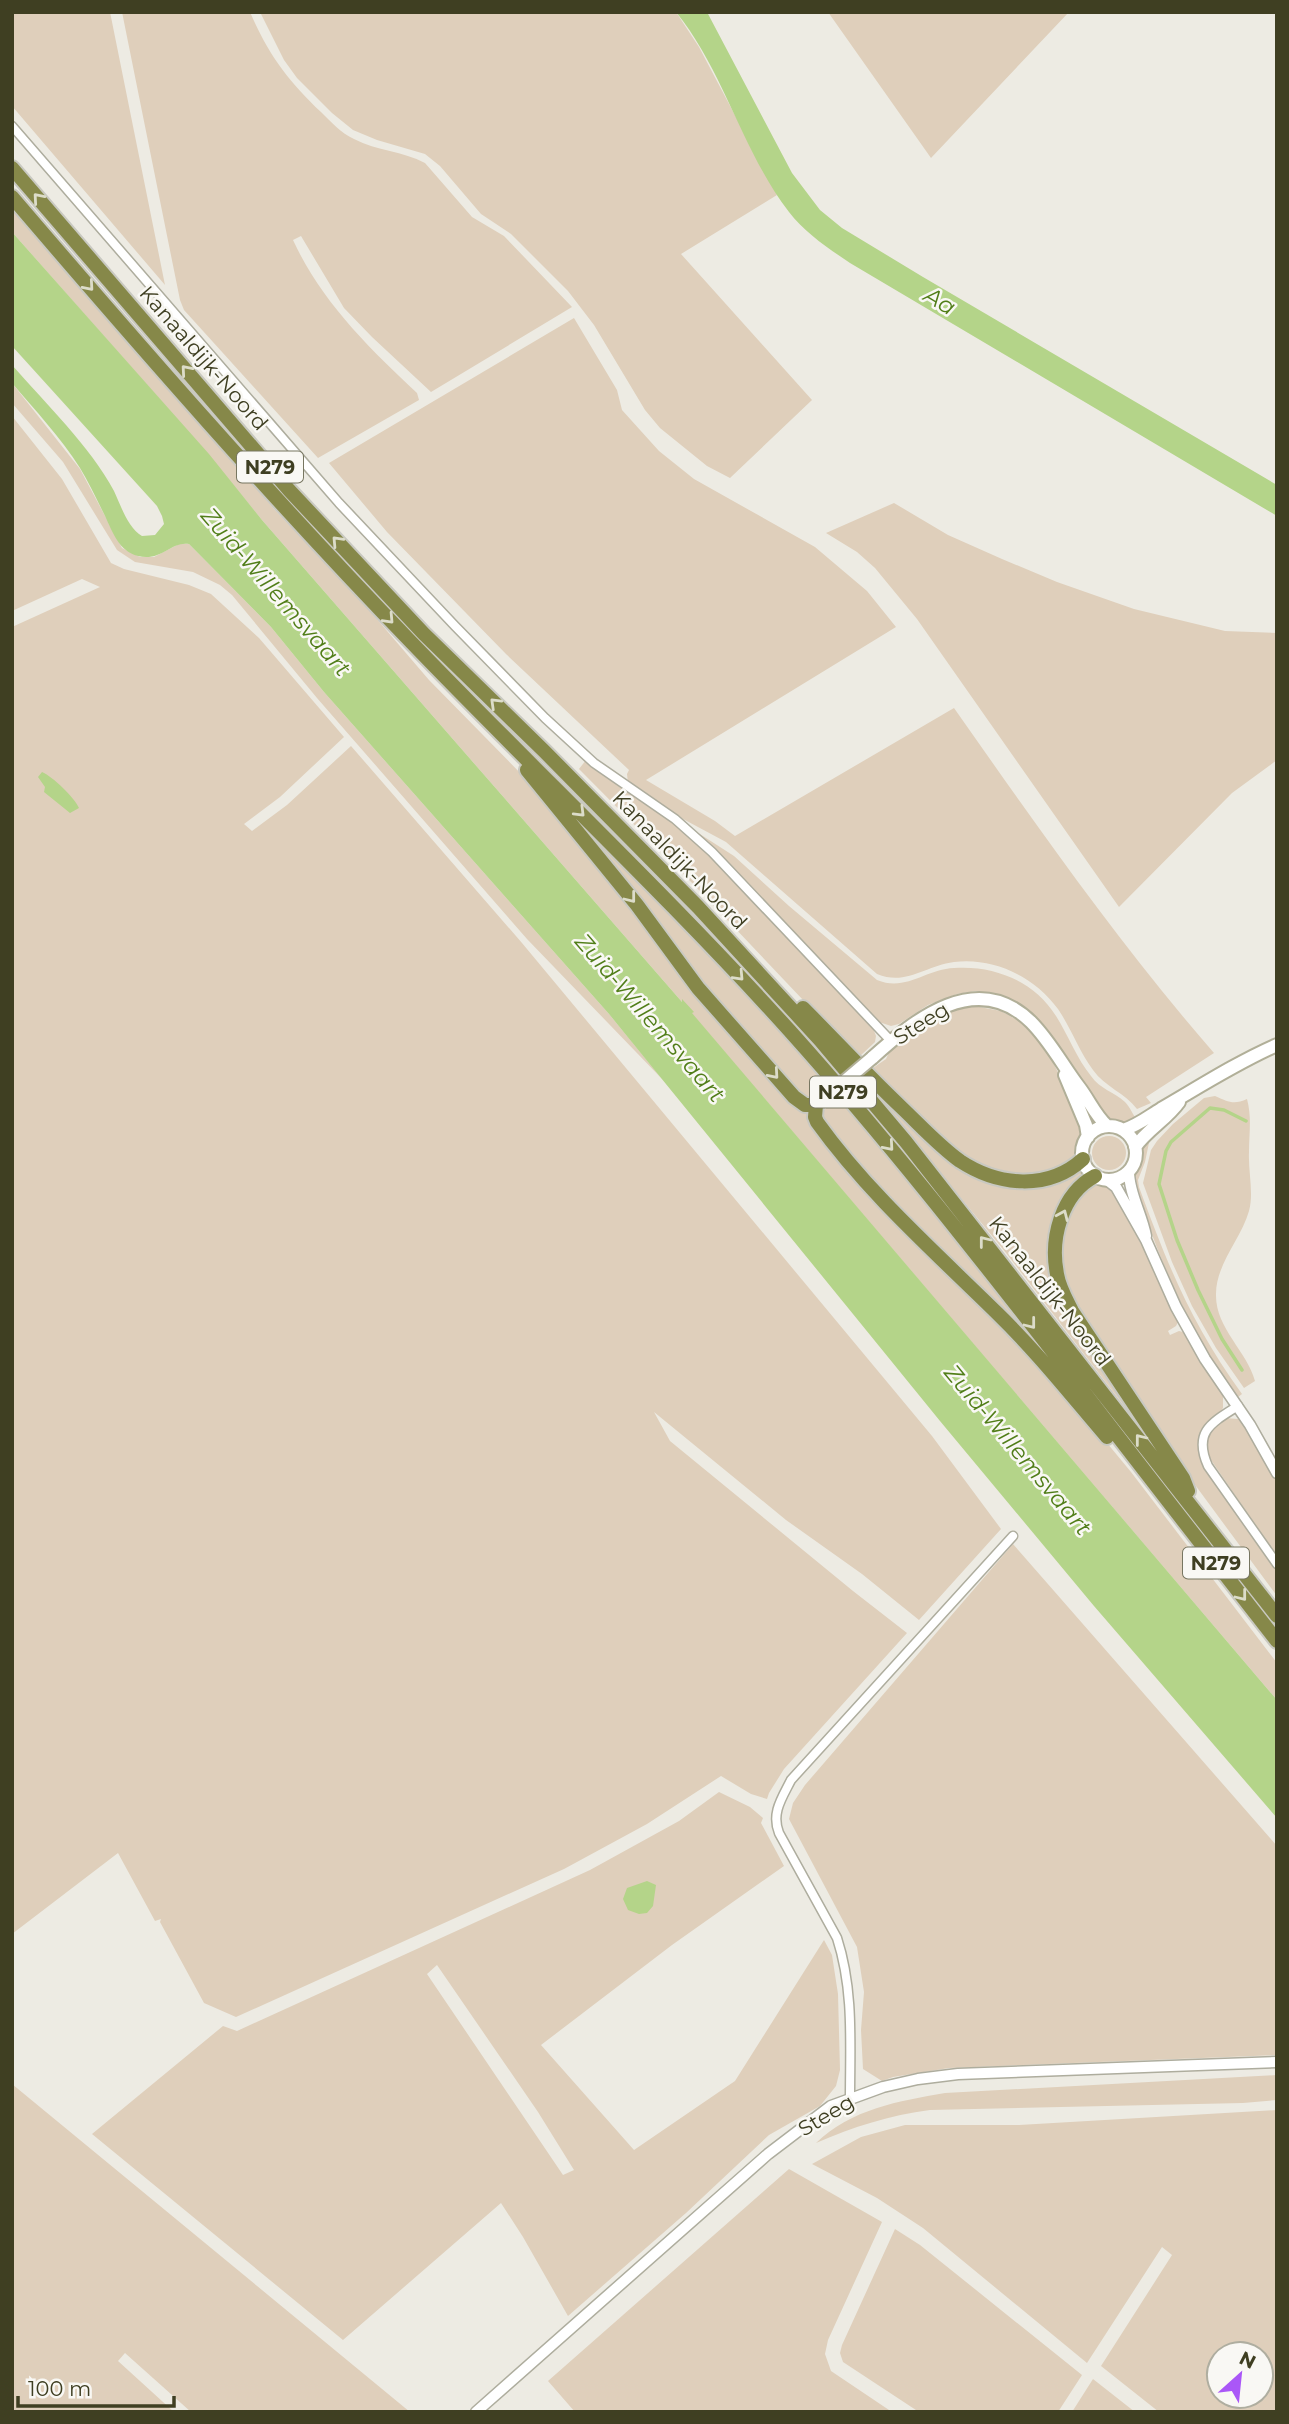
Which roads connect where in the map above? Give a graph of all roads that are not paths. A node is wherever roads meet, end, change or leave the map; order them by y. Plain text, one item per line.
1 (12, 126) edge
2 (12, 168) edge
3 (12, 197) edge
4 (497, 729) junction
5 (759, 972) junction
6 (891, 1041) junction
7 (1277, 1045) edge
8 (1062, 1064) junction
9 (1182, 1099) junction
10 (821, 1101) junction
11 (1107, 1126) junction
12 (1123, 1130) junction
13 (1088, 1137) junction
14 (1135, 1147) junction
15 (1083, 1159) junction
16 (1129, 1172) junction
17 (1101, 1178) junction
18 (1146, 1240) junction
19 (1238, 1406) junction
20 (1277, 1473) edge
21 (1155, 1484) junction
22 (1197, 1512) junction
23 (1013, 1536) dead end
24 (1277, 1564) edge
25 (1277, 1616) edge
26 (1277, 1641) edge
27 (1277, 2062) edge
28 (850, 2098) junction
29 (476, 2412) edge

1 - 6 street, Kanaaldijk-Noord
5 -> 2 highway, Kanaaldijk-Noord / N279
3 -> 4 highway, Kanaaldijk-Noord / N279
4 -> 10 highway, N279
4 -> 21 highway, Kanaaldijk-Noord / N279
5 - 15 highway, N279
22 -> 5 highway, Kanaaldijk-Noord / N279
6 - 8 main road, Steeg
6 - 10 main road, Steeg, bridge
7 - 9 main road
8 - 11 main road, Steeg
8 - 13 main road, Steeg
9 - 12 main road
9 - 14 main road
10 - 21 highway, N279
11 - 12 main road
11 - 13 main road
12 - 14 main road
13 - 15 main road
14 - 16 main road
15 - 17 main road
16 - 17 main road
16 - 18 street
17 - 18 street
22 -> 17 highway, N279
18 - 19 street
19 - 20 street
19 - 24 street
21 -> 26 highway, Kanaaldijk-Noord / N279
22 - 25 highway, Kanaaldijk-Noord / N279
23 - 28 street
27 - 28 street, Steeg
28 - 29 street, Steeg

